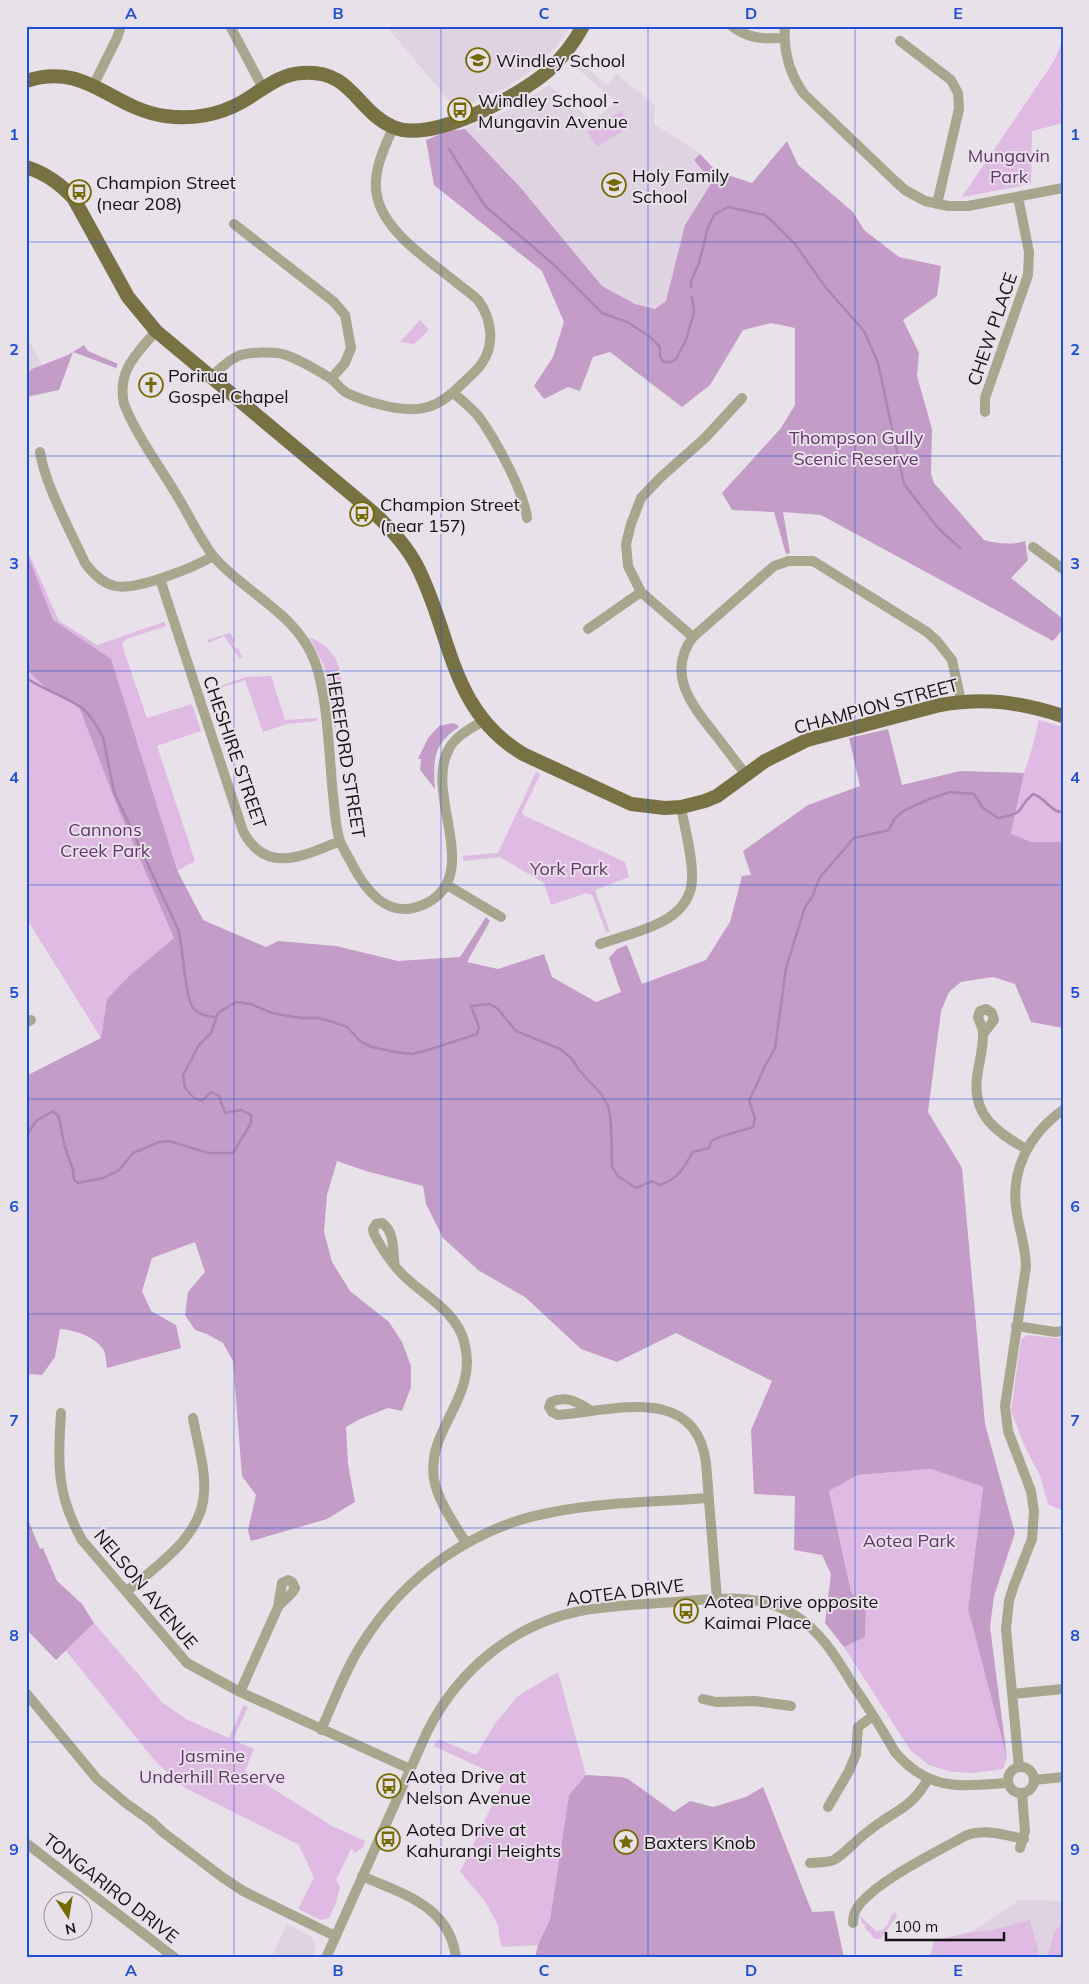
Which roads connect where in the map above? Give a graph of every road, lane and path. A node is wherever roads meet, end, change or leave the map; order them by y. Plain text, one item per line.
1 (121, 26) edge
2 (230, 26) edge
3 (583, 26) edge
4 (732, 26) edge
5 (785, 26) edge
6 (784, 38) junction
7 (900, 41) dead end
8 (26, 81) edge
9 (94, 86) junction
10 (263, 88) junction
11 (393, 128) junction
12 (26, 167) edge
13 (1063, 188) edge
14 (1018, 197) junction
15 (937, 204) junction
16 (234, 224) dead end
17 (156, 331) junction
18 (211, 377) junction
19 (331, 379) junction
20 (454, 393) junction
21 (742, 398) dead end
22 (985, 412) dead end
23 (40, 452) dead end
24 (527, 518) dead end
25 (1033, 547) dead end
26 (213, 556) junction
27 (1063, 569) edge
28 (160, 579) junction
29 (641, 592) junction
30 (588, 628) dead end
31 (693, 637) junction
32 (961, 702) junction
33 (1063, 716) edge
34 (483, 721) junction
35 (746, 776) junction
36 (681, 807) junction
37 (340, 841) junction
38 (447, 885) junction
39 (501, 917) dead end
40 (600, 944) dead end
41 (984, 1033) dead end
42 (1063, 1110) edge
43 (1026, 1149) junction
44 (394, 1266) dead end
45 (1016, 1326) junction
46 (1063, 1331) edge
47 (591, 1411) dead end
48 (61, 1413) dead end
49 (193, 1418) dead end
50 (708, 1498) junction
51 (466, 1543) junction
52 (126, 1592) junction
53 (717, 1599) junction
54 (278, 1607) dead end
55 (1063, 1689) edge
56 (240, 1692) junction
57 (26, 1694) edge
58 (1012, 1694) junction
59 (703, 1699) dead end
60 (791, 1706) dead end
61 (873, 1716) junction
62 (321, 1730) junction
63 (1019, 1768) junction
64 (410, 1769) junction
65 (1063, 1777) edge
66 (928, 1779) junction
67 (1034, 1780) junction
68 (1008, 1783) junction
69 (1022, 1793) junction
70 (828, 1807) dead end
71 (26, 1843) edge
72 (810, 1863) dead end
73 (362, 1876) junction
74 (853, 1923) dead end
75 (335, 1936) junction
76 (175, 1958) edge
77 (326, 1958) edge
78 (456, 1958) edge

1 - 9 street
2 - 10 street
3 - 11 main road
4 - 6 street
5 - 6 street
6 - 15 street
7 - 15 street
8 - 9 main road
9 - 10 main road
10 - 11 main road
11 - 20 street
12 - 17 main road, CHAMPION STREET
13 - 14 street
14 - 15 street
14 - 22 street, CHEW PLACE
16 - 19 street
17 - 18 main road, CHAMPION STREET
17 - 26 street, HEREFORD STREET
18 - 19 street
18 - 34 main road, CHAMPION STREET
19 - 20 street
20 - 24 street
21 - 29 street
23 - 28 street
25 - 27 street
26 - 28 street
26 - 37 street, HEREFORD STREET
28 - 37 street, CHESHIRE STREET
29 - 30 street
29 - 31 street
31 - 32 street
31 - 35 street
32 - 33 main road, CHAMPION STREET
32 - 35 main road, CHAMPION STREET
34 - 36 main road, CHAMPION STREET
34 - 38 street
35 - 36 main road, CHAMPION STREET
36 - 40 street
37 - 38 street, HEREFORD STREET
38 - 39 street
41 - 43 street
42 - 43 street
43 - 45 street
44 - 51 street
45 - 46 street
45 - 58 street
47 - 50 street
48 - 52 street, NELSON AVENUE
49 - 52 street
50 - 51 street
50 - 53 street
51 - 62 street
52 - 56 street, NELSON AVENUE
53 - 61 street, AOTEA DRIVE
53 - 64 street, AOTEA DRIVE
54 - 56 street
55 - 58 street
56 - 62 street, NELSON AVENUE
57 - 75 street
58 - 63 street
59 - 60 street
61 - 66 street, AOTEA DRIVE
61 - 70 street
62 - 64 street, NELSON AVENUE
63 - 67 street
63 - 68 street
64 - 73 street, AOTEA DRIVE
65 - 67 street
66 - 68 street, AOTEA DRIVE
66 - 72 street
67 - 69 street
68 - 69 street
69 - 74 street
71 - 76 street, TONGARIRO DRIVE
73 - 75 street, AOTEA DRIVE
73 - 78 street
75 - 77 street, AOTEA DRIVE

